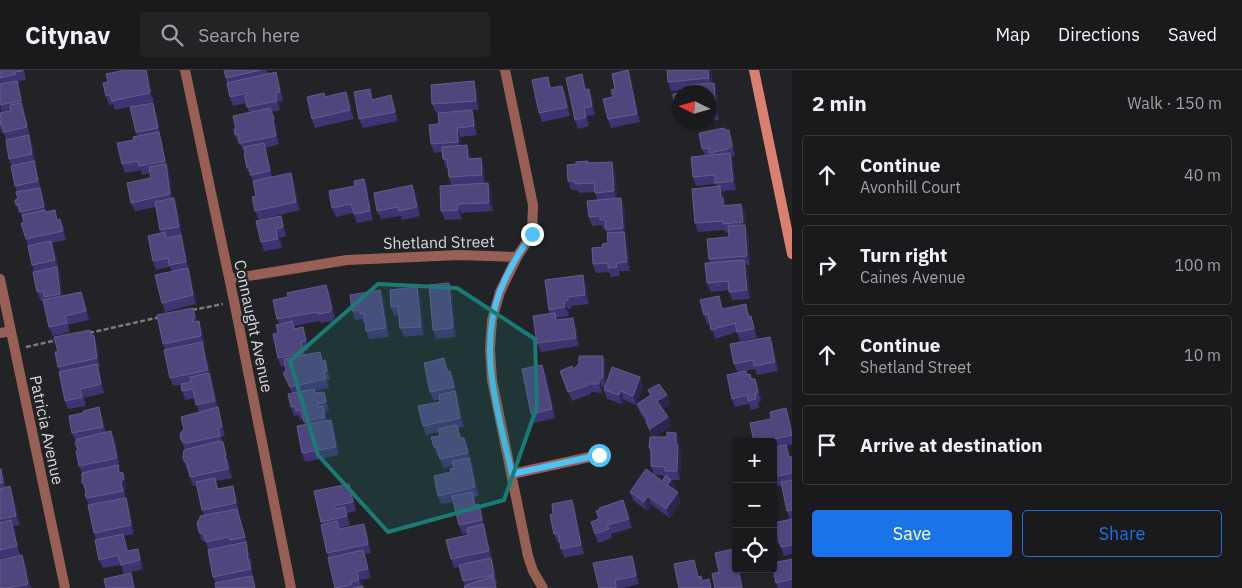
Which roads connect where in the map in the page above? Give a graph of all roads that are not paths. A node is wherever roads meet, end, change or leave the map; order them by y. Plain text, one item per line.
1 (185, 70) edge
2 (505, 70) edge
3 (754, 70) edge
4 (792, 254) edge
5 (517, 256) junction
6 (0, 279) edge
7 (230, 279) junction
8 (11, 331) junction
9 (0, 333) edge
10 (599, 455) dead end
11 (512, 474) junction
12 (65, 588) edge
13 (292, 588) edge
14 (543, 588) edge

1 - 7 street, Connaught Avenue
2 - 5 street, Shetland Street
3 - 4 street
5 - 7 street, Shetland Street
5 - 11 street
6 - 8 street, Patricia Avenue
7 - 13 street, Connaught Avenue
8 - 9 street
8 - 12 street, Patricia Avenue
10 - 11 street
11 - 14 street

